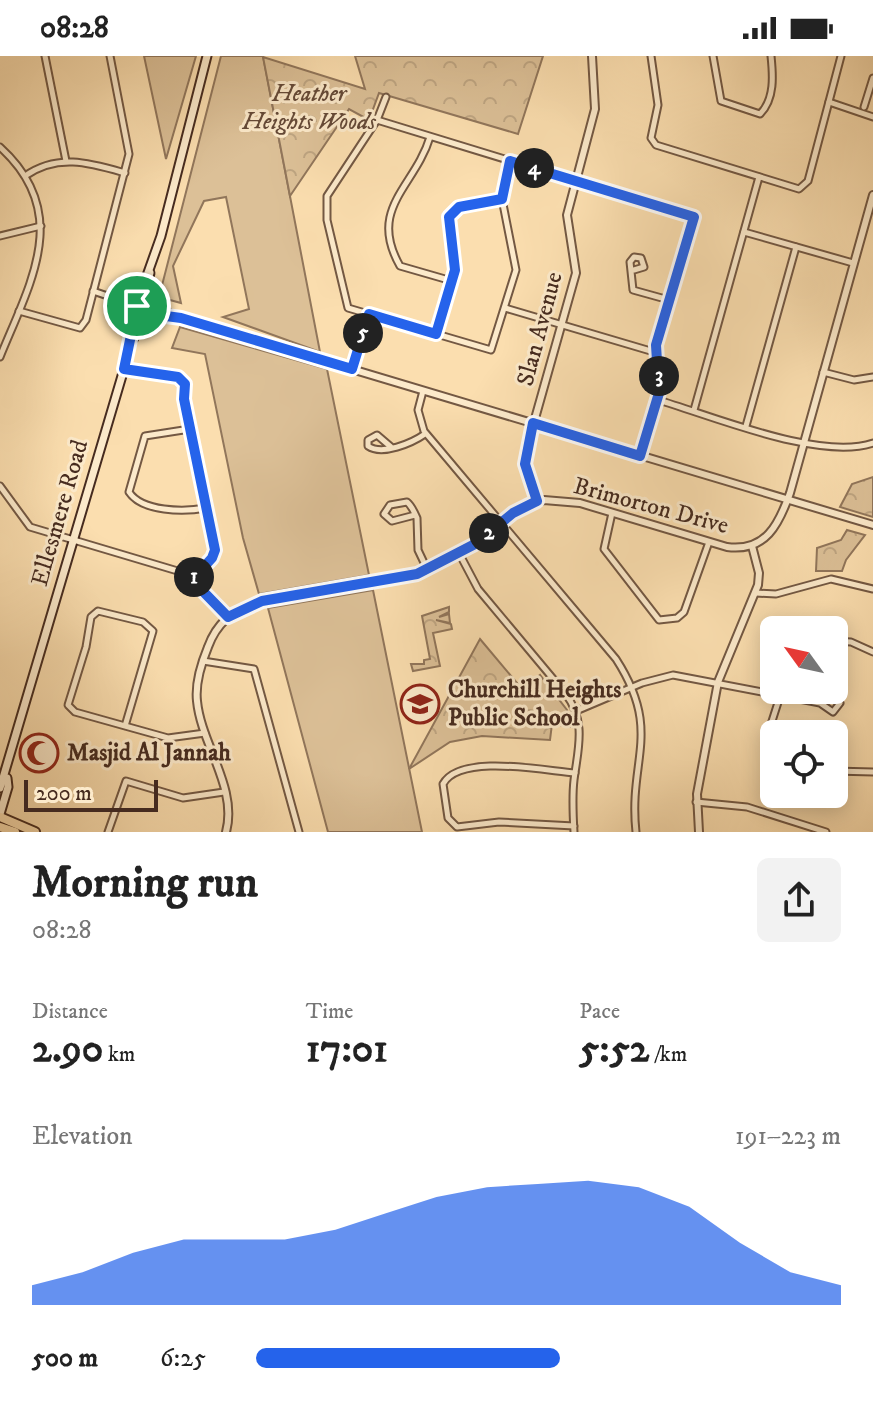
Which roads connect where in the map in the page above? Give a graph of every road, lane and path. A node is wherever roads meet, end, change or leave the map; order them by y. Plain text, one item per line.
1 (45, 56) edge
2 (110, 56) edge
3 (207, 56) edge
4 (592, 56) edge
5 (599, 56) edge
6 (651, 56) edge
7 (713, 56) edge
8 (771, 56) edge
9 (841, 56) edge
10 (873, 78) edge
11 (386, 97) dead end
12 (829, 102) junction
13 (864, 107) dead end
14 (873, 117) edge
15 (377, 120) junction
16 (430, 137) junction
17 (0, 147) edge
18 (66, 161) junction
19 (510, 161) junction
20 (125, 173) junction
21 (25, 176) junction
22 (759, 177) junction
23 (576, 181) junction
24 (873, 195) edge
25 (502, 199) junction
26 (41, 226) junction
27 (744, 232) junction
28 (0, 236) edge
29 (796, 247) junction
30 (853, 263) junction
31 (634, 270) dead end
32 (452, 281) junction
33 (93, 291) junction
34 (669, 300) junction
35 (141, 307) junction
36 (505, 308) junction
37 (19, 311) junction
38 (369, 314) junction
39 (561, 325) junction
40 (436, 334) junction
41 (654, 352) junction
42 (0, 357) edge
43 (124, 369) junction
44 (352, 369) junction
45 (822, 371) junction
46 (873, 377) edge
47 (423, 391) junction
48 (658, 400) junction
49 (694, 410) junction
50 (533, 423) junction
51 (746, 426) junction
52 (190, 429) junction
53 (425, 434) junction
54 (803, 443) junction
55 (873, 443) edge
56 (391, 447) dead end
57 (640, 456) junction
58 (0, 486) edge
59 (787, 500) junction
60 (537, 501) junction
61 (206, 508) junction
62 (612, 513) junction
63 (415, 515) junction
64 (502, 523) junction
65 (873, 525) edge
66 (73, 541) junction
67 (709, 542) junction
68 (752, 546) junction
69 (459, 553) junction
70 (427, 569) junction
71 (192, 580) junction
72 (873, 589) edge
73 (756, 593) junction
74 (228, 617) junction
75 (848, 642) edge
76 (873, 652) edge
77 (203, 661) junction
78 (718, 682) junction
79 (632, 688) junction
80 (760, 689) edge
81 (576, 711) junction
82 (125, 726) junction
83 (205, 733) junction
84 (848, 771) edge
85 (873, 772) edge
86 (575, 773) junction
87 (7, 775) junction
88 (0, 788) edge
89 (224, 792) junction
90 (696, 802) junction
91 (0, 815) edge
92 (0, 827) edge
93 (574, 829) edge
94 (15, 832) edge
95 (35, 832) edge
96 (108, 832) edge
97 (226, 832) edge
98 (299, 832) edge
99 (636, 832) edge
100 (699, 832) edge
101 (826, 832) edge

1 - 18 street
2 - 20 street
3 - 35 main road, Ellesmere Road
4 - 5 street
4 - 23 street, Slan Avenue
6 - 22 street
7 - 8 street
9 - 12 street
10 - 13 street
11 - 15 street
12 - 14 street
12 - 22 street
15 - 16 street
15 - 38 street
16 - 19 street
16 - 32 street
17 - 21 street
18 - 20 street
18 - 21 street
19 - 23 street
19 - 25 street
20 - 33 street
21 - 26 street
22 - 27 street
23 - 34 street
23 - 39 street, Slan Avenue
24 - 30 street, Brimorton Drive
25 - 32 street
25 - 36 street
26 - 28 street
26 - 37 street
27 - 29 street
27 - 49 street
29 - 30 street
29 - 51 street
30 - 45 street, Brimorton Drive
31 - 34 street
32 - 40 street
33 - 35 street
33 - 37 street
34 - 41 street
35 - 43 main road, Ellesmere Road
35 - 44 street
36 - 39 street
36 - 40 street
37 - 42 street
38 - 40 street
38 - 44 street
39 - 41 street
39 - 50 street, Slan Avenue
41 - 48 street
43 - 52 street
43 - 66 main road, Ellesmere Road
44 - 47 street
45 - 46 street
45 - 54 street, Brimorton Drive
47 - 50 street
47 - 53 street
48 - 49 street
48 - 57 street
49 - 51 street
50 - 57 street
50 - 60 street, Slan Avenue
51 - 54 street
52 - 61 street
52 - 61 street
53 - 56 street
53 - 64 street
54 - 55 street
54 - 59 street, Brimorton Drive
57 - 59 street
58 - 66 street
59 - 65 street
59 - 68 street, Brimorton Drive
60 - 62 street, Brimorton Drive
60 - 64 street, Brimorton Drive
61 - 71 street
62 - 67 street, Brimorton Drive
62 - 67 street
63 - 63 street
63 - 70 street
64 - 69 street, Brimorton Drive
64 - 79 street
66 - 71 street
66 - 87 main road, Ellesmere Road
67 - 68 street, Brimorton Drive
68 - 73 street
69 - 70 street, Brimorton Drive
69 - 81 street
70 - 74 street, Brimorton Drive
71 - 74 street
72 - 73 street
73 - 78 street
74 - 77 street
75 - 76 street
77 - 83 street
77 - 98 street
78 - 79 street
78 - 80 street
78 - 90 street
79 - 81 street
79 - 99 street
81 - 86 street
82 - 82 street
82 - 83 street
83 - 89 street
84 - 85 street
86 - 93 street
86 - 93 street
87 - 88 main road, Ellesmere Road
87 - 91 main road, Ellesmere Road
89 - 96 street
89 - 97 street
90 - 100 street
90 - 101 street
91 - 95 main road
92 - 94 main road

